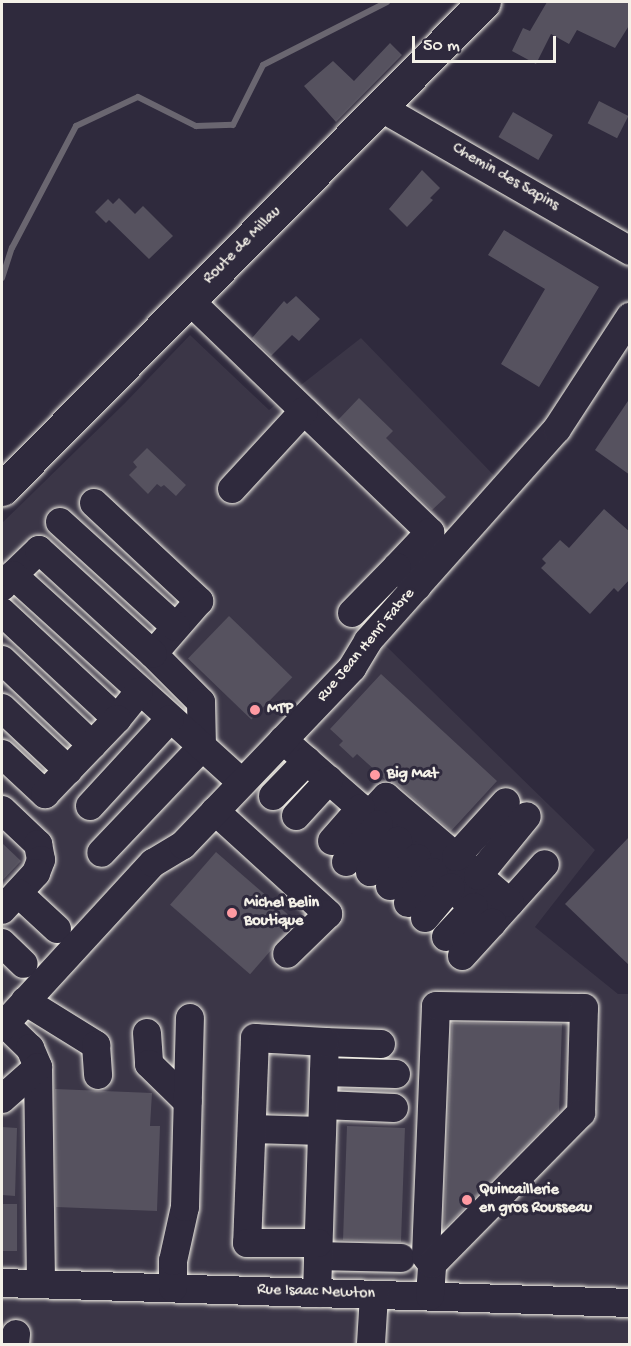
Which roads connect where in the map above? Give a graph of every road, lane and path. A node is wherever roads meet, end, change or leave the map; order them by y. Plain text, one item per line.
1 (484, 2) edge
2 (380, 107) junction
3 (630, 250) edge
4 (189, 300) junction
5 (630, 317) edge
6 (304, 411) junction
7 (2, 489) edge
8 (232, 489) dead end
9 (94, 503) dead end
10 (60, 522) dead end
11 (397, 567) junction
12 (7, 581) edge
13 (417, 586) junction
14 (2, 612) edge
15 (352, 613) dead end
16 (176, 627) junction
17 (153, 654) junction
18 (2, 660) edge
19 (139, 692) junction
20 (2, 708) edge
21 (117, 718) junction
22 (171, 720) junction
23 (283, 740) junction
24 (92, 744) junction
25 (202, 747) junction
26 (2, 754) edge
27 (307, 761) junction
28 (68, 770) junction
29 (329, 780) junction
30 (242, 783) junction
31 (273, 796) dead end
32 (90, 806) dead end
33 (2, 810) edge
34 (215, 811) junction
35 (296, 816) dead end
36 (413, 847) junction
37 (101, 853) dead end
38 (545, 864) dead end
39 (478, 876) junction
40 (378, 880) junction
41 (10, 901) edge
42 (492, 911) junction
43 (57, 929) dead end
44 (2, 943) edge
45 (454, 947) dead end
46 (287, 954) dead end
47 (24, 964) dead end
48 (25, 1001) junction
49 (190, 1018) dead end
50 (3, 1025) edge
51 (147, 1033) dead end
52 (325, 1042) junction
53 (381, 1044) dead end
54 (38, 1067) junction
55 (98, 1075) dead end
56 (395, 1091) dead end
57 (2, 1099) edge
58 (323, 1099) junction
59 (188, 1102) junction
60 (252, 1129) junction
61 (318, 1250) junction
62 (401, 1258) dead end
63 (432, 1264) junction
64 (2, 1283) edge
65 (41, 1284) junction
66 (173, 1288) junction
67 (317, 1293) junction
68 (374, 1294) junction
69 (430, 1296) junction
70 (629, 1297) edge
71 (371, 1344) edge

1 - 2 main road, Route de Millau
2 - 3 street, Chemin des Sapins
2 - 4 main road, Route de Millau
4 - 6 street
4 - 7 main road, Route de Millau
5 - 13 street, Rue Jean Henri Fabre
6 - 8 street
6 - 11 street
9 - 16 street
10 - 16 street
11 - 13 street
11 - 15 street
12 - 17 street
12 - 19 street
13 - 23 street, Rue Jean Henri Fabre
14 - 21 street
16 - 17 street
17 - 25 street
18 - 24 street
19 - 21 street
19 - 22 street
20 - 28 street
21 - 24 street
22 - 25 street
22 - 32 street
23 - 27 street
23 - 30 street, Rue Jean Henri Fabre
24 - 28 street
25 - 30 street
25 - 37 street
26 - 28 street
27 - 29 street
27 - 31 street
29 - 35 street
29 - 36 street
30 - 34 street, Rue Jean Henri Fabre
33 - 41 street
34 - 46 street
34 - 48 street, Rue Jean Henri Fabre
36 - 39 street
36 - 39 street
36 - 40 street
36 - 40 street
36 - 40 street
36 - 42 street
38 - 42 street
39 - 42 street
41 - 43 street
42 - 45 street
44 - 47 street
48 - 50 street, Rue Jean Henri Fabre
48 - 55 street
49 - 59 street
50 - 54 street
51 - 59 street
52 - 53 street
52 - 58 street
52 - 60 street
54 - 57 street
54 - 65 street
56 - 58 street
58 - 60 street
58 - 61 street
59 - 66 street
60 - 61 street
61 - 62 street
61 - 67 street
63 - 63 street
63 - 69 street
64 - 65 street, Rue Isaac Newton
65 - 66 street, Rue Isaac Newton
66 - 67 street, Rue Isaac Newton
67 - 68 street, Rue Isaac Newton
68 - 69 street, Rue Isaac Newton
68 - 71 street
69 - 70 street, Rue Isaac Newton

